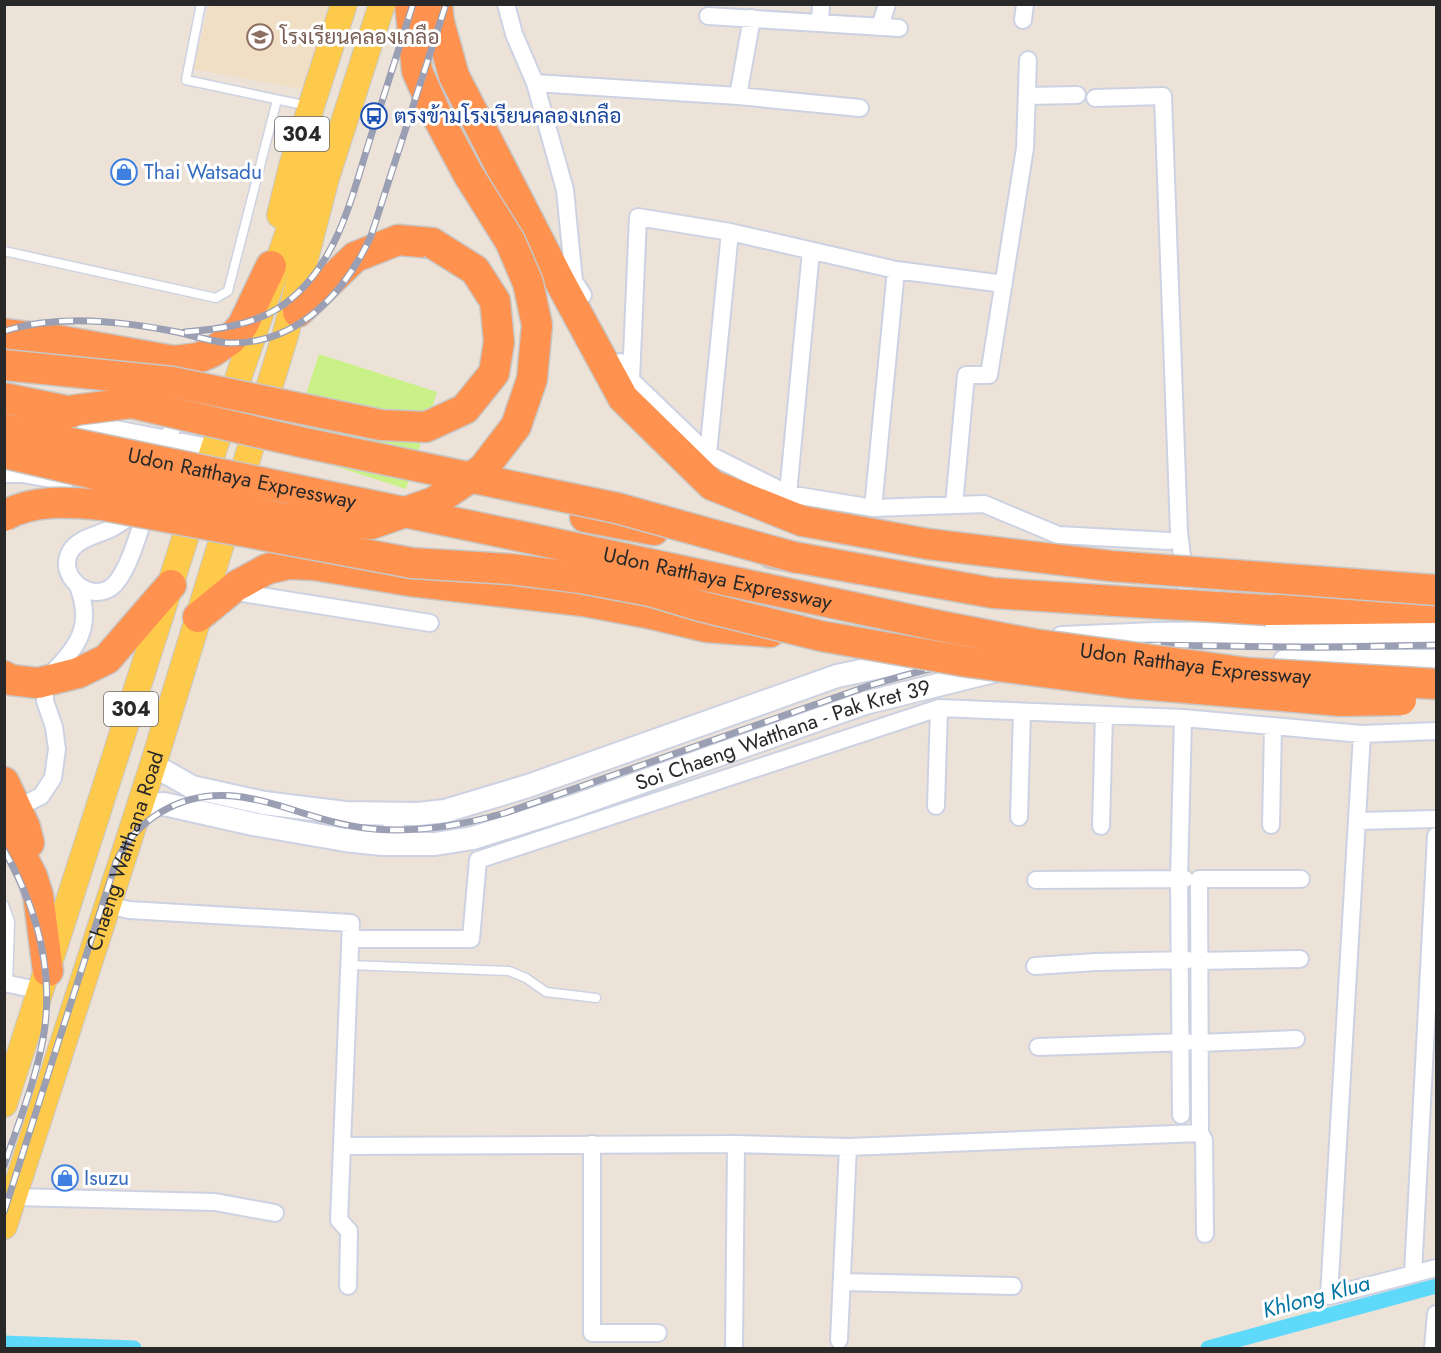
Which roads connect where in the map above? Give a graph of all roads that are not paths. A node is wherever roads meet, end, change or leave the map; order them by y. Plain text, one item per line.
1 (201, 4) edge
2 (344, 4) edge
3 (364, 4) edge
4 (382, 4) edge
5 (400, 4) edge
6 (410, 4) edge
7 (437, 4) edge
8 (506, 4) edge
9 (821, 4) edge
10 (886, 4) edge
11 (708, 16) dead end
12 (752, 18) junction
13 (820, 22) junction
14 (880, 27) junction
15 (899, 28) dead end
16 (1028, 60) dead end
17 (535, 83) junction
18 (1077, 95) dead end
19 (738, 96) junction
20 (1027, 96) junction
21 (1095, 98) dead end
22 (277, 100) junction
23 (311, 106) junction
24 (860, 108) dead end
25 (730, 232) junction
26 (4, 251) edge
27 (811, 251) junction
28 (271, 266) junction
29 (896, 270) junction
30 (1004, 284) junction
31 (263, 306) junction
32 (291, 324) junction
33 (5, 334) edge
34 (174, 361) junction
35 (4, 365) edge
36 (631, 381) junction
37 (4, 398) edge
38 (4, 407) edge
39 (4, 429) edge
40 (4, 442) edge
41 (158, 443) junction
42 (214, 448) junction
43 (4, 453) edge
44 (708, 454) junction
45 (4, 474) edge
46 (788, 494) junction
47 (151, 495) junction
48 (954, 505) junction
49 (873, 507) junction
50 (304, 511) dead end
51 (4, 516) edge
52 (383, 530) dead end
53 (1169, 541) dead end
54 (797, 558) junction
55 (171, 585) junction
56 (78, 586) junction
57 (1437, 590) edge
58 (230, 591) junction
59 (1437, 608) edge
60 (198, 617) junction
61 (430, 623) dead end
62 (1437, 631) edge
63 (1190, 635) junction
64 (821, 636) junction
65 (1437, 661) edge
66 (1315, 662) junction
67 (4, 676) edge
68 (45, 680) junction
69 (1437, 684) edge
70 (1437, 697) edge
71 (939, 708) junction
72 (1022, 712) junction
73 (1104, 715) junction
74 (1183, 718) junction
75 (1273, 726) junction
76 (1320, 730) junction
77 (1437, 731) edge
78 (1362, 734) junction
79 (153, 765) junction
80 (8, 802) edge
81 (140, 806) junction
82 (936, 806) dead end
83 (393, 814) junction
84 (1019, 817) dead end
85 (1437, 819) edge
86 (1357, 821) junction
87 (1271, 825) dead end
88 (1101, 826) dead end
89 (1437, 836) edge
90 (394, 844) junction
91 (1188, 879) junction
92 (1301, 879) dead end
93 (1036, 880) dead end
94 (4, 905) edge
95 (107, 905) junction
96 (350, 939) junction
97 (1300, 960) dead end
98 (1188, 961) junction
99 (349, 965) junction
100 (1035, 966) dead end
101 (45, 981) junction
102 (6, 983) edge
103 (596, 998) dead end
104 (1296, 1039) dead end
105 (1189, 1042) junction
106 (1038, 1047) dead end
107 (4, 1104) edge
108 (1181, 1115) dead end
109 (1200, 1133) junction
110 (592, 1144) junction
111 (736, 1144) junction
112 (342, 1146) junction
113 (848, 1147) junction
114 (14, 1197) junction
115 (275, 1214) dead end
116 (4, 1226) edge
117 (1205, 1234) dead end
118 (1437, 1268) edge
119 (1413, 1274) junction
120 (842, 1282) junction
121 (348, 1286) dead end
122 (1013, 1286) dead end
123 (1436, 1314) edge
124 (658, 1333) dead end
125 (839, 1340) dead end
126 (734, 1348) edge
127 (1433, 1348) edge

1 - 22 lane
2 - 23 main road, Chaeng Watthana Road / 304
3 - 31 main road, Chaeng Watthana Road
4 - 32 main road, Chaeng Watthana Road
5 - 32 main road, Chaeng Watthana Road / 304
6 - 43 highway, bridge
7 - 57 highway, bridge
8 - 17 street
9 - 13 street
10 - 14 street
11 - 12 street
12 - 13 street
12 - 19 street
13 - 14 street
14 - 15 street
16 - 20 street
17 - 19 street
17 - 36 street
18 - 20 street
19 - 24 street
20 - 30 street
21 - 63 street
22 - 23 lane
22 - 26 lane
23 - 28 main road, Chaeng Watthana Road / 304
25 - 27 street
25 - 36 street
25 - 44 street
27 - 29 street
27 - 46 street
28 - 31 main road, Chaeng Watthana Road / 304
28 - 34 highway
29 - 30 street
29 - 49 street
30 - 48 street
31 - 42 main road, Chaeng Watthana Road / 304
32 - 35 highway, bridge
32 - 60 main road, Chaeng Watthana Road / 304
33 - 34 highway
34 - 41 street
36 - 44 street
37 - 54 highway, Udon Ratthaya Expressway, bridge
38 - 41 street
39 - 69 highway, Udon Ratthaya Expressway, bridge
40 - 54 highway, bridge
41 - 42 street
41 - 45 street
41 - 47 street
42 - 55 main road, Chaeng Watthana Road / 304
44 - 46 street
46 - 49 street
47 - 56 street
47 - 56 street
48 - 49 street
48 - 53 street
50 - 52 lane
51 - 64 highway, bridge
54 - 59 highway, Udon Ratthaya Expressway, bridge
55 - 68 highway
55 - 101 main road, Chaeng Watthana Road / 304
56 - 68 street
58 - 60 highway
58 - 61 street
58 - 64 highway, bridge
60 - 79 main road, Chaeng Watthana Road / 304
62 - 63 main road, Soi Chaeng Watthana - Pak Kret 39
63 - 83 main road, Soi Chaeng Watthana - Pak Kret 39
64 - 70 highway, bridge
65 - 66 main road, Soi Chaeng Watthana - Pak Kret 39
66 - 76 street
66 - 90 main road, Soi Chaeng Watthana - Pak Kret 39
67 - 68 highway
68 - 80 street
71 - 72 street
71 - 82 street
71 - 96 street
72 - 73 street
72 - 84 street
73 - 74 street
73 - 88 street
74 - 75 street
74 - 91 street
75 - 76 street
75 - 87 street
76 - 78 street
77 - 78 street
78 - 86 street
79 - 81 main road, Chaeng Watthana Road / 304
79 - 83 main road, Soi Chaeng Watthana - Pak Kret 39
80 - 101 highway
81 - 90 main road, Soi Chaeng Watthana - Pak Kret 39
81 - 95 main road, Chaeng Watthana Road / 304
83 - 90 street
85 - 86 street
86 - 119 street
89 - 119 street
91 - 92 street
91 - 93 street
91 - 98 street
94 - 102 lane
95 - 96 street
95 - 114 main road, Chaeng Watthana Road / 304
96 - 99 street
97 - 98 street
98 - 100 street
98 - 105 street
99 - 103 lane
99 - 112 street
101 - 102 street
101 - 107 main road, Chaeng Watthana Road / 304
104 - 105 street
105 - 106 street
105 - 108 street
105 - 109 street
109 - 113 street
109 - 117 street
110 - 111 street
110 - 112 street
110 - 124 street
111 - 113 street
111 - 126 street
112 - 121 street
113 - 120 street
114 - 115 street
114 - 116 main road, Chaeng Watthana Road / 304
118 - 119 street
120 - 122 street
120 - 125 street
123 - 127 street

